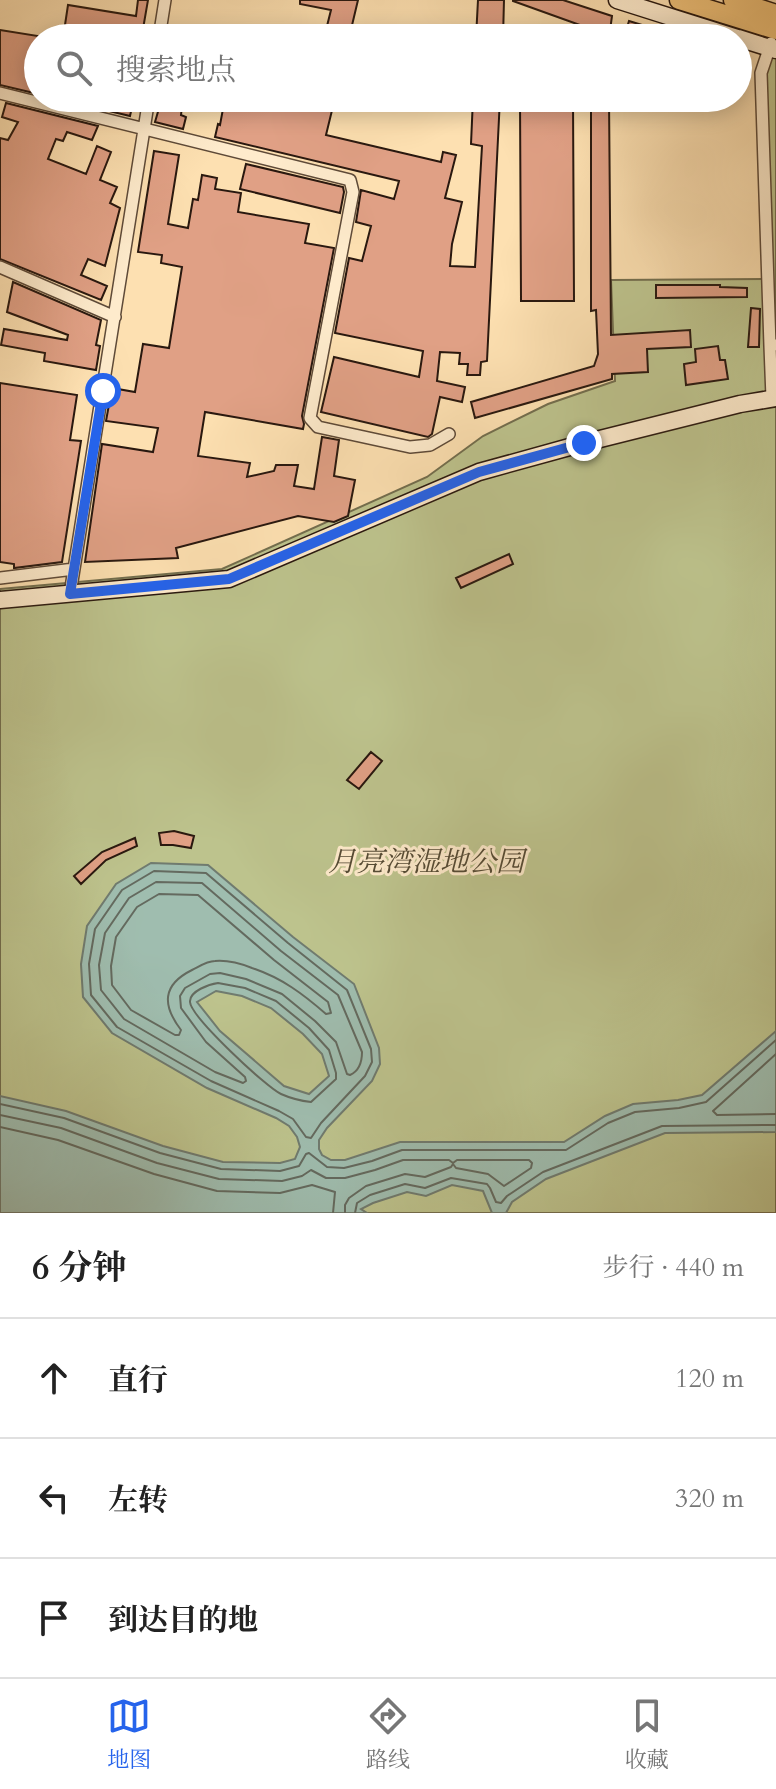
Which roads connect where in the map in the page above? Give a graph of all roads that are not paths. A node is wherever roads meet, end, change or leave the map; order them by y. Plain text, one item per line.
1 (165, 0) edge
2 (617, 0) edge
3 (679, 0) edge
4 (733, 0) edge
5 (776, 14) edge
6 (161, 24) edge
7 (693, 24) edge
8 (776, 30) edge
9 (752, 43) edge
10 (772, 49) edge
11 (0, 93) edge
12 (24, 99) edge
13 (79, 112) edge
14 (147, 112) edge
15 (145, 128) junction
16 (0, 267) edge
17 (115, 317) junction
18 (773, 346) edge
19 (774, 398) edge
20 (449, 434) dead end
21 (74, 569) junction
22 (0, 578) edge
23 (70, 594) junction
24 (0, 600) edge

1 - 6 street
2 - 7 street
3 - 8 main road
4 - 5 main road
8 - 10 street
9 - 10 street
10 - 18 street
11 - 12 street
13 - 15 street
14 - 15 street
15 - 17 street
15 - 20 street
16 - 17 street
17 - 21 street
18 - 19 street
19 - 23 street
21 - 22 street
21 - 23 street
23 - 24 street

